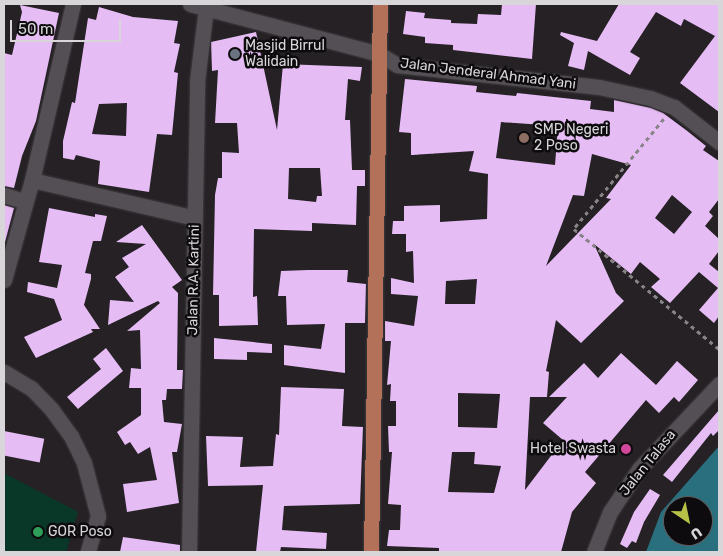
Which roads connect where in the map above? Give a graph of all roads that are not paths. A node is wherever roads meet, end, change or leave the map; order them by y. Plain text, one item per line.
1 (73, 4) edge
2 (190, 4) edge
3 (380, 4) edge
4 (206, 8) junction
5 (379, 54) junction
6 (719, 142) edge
7 (32, 180) junction
8 (4, 195) edge
9 (24, 201) junction
10 (195, 218) junction
11 (4, 280) edge
12 (4, 372) edge
13 (719, 384) edge
14 (88, 552) edge
15 (189, 552) edge
16 (371, 552) edge
17 (594, 552) edge

1 - 7 street
2 - 4 street, Jalan Jenderal Ahmad Yani
3 - 5 main road
4 - 5 street, Jalan Jenderal Ahmad Yani
4 - 10 street, Jalan R.A. Kartini
5 - 6 street, Jalan Jenderal Ahmad Yani
5 - 16 main road
7 - 9 street
7 - 10 street
8 - 9 street
9 - 11 street
10 - 15 street, Jalan R.A. Kartini
12 - 14 street
13 - 17 street, Jalan Talasa

